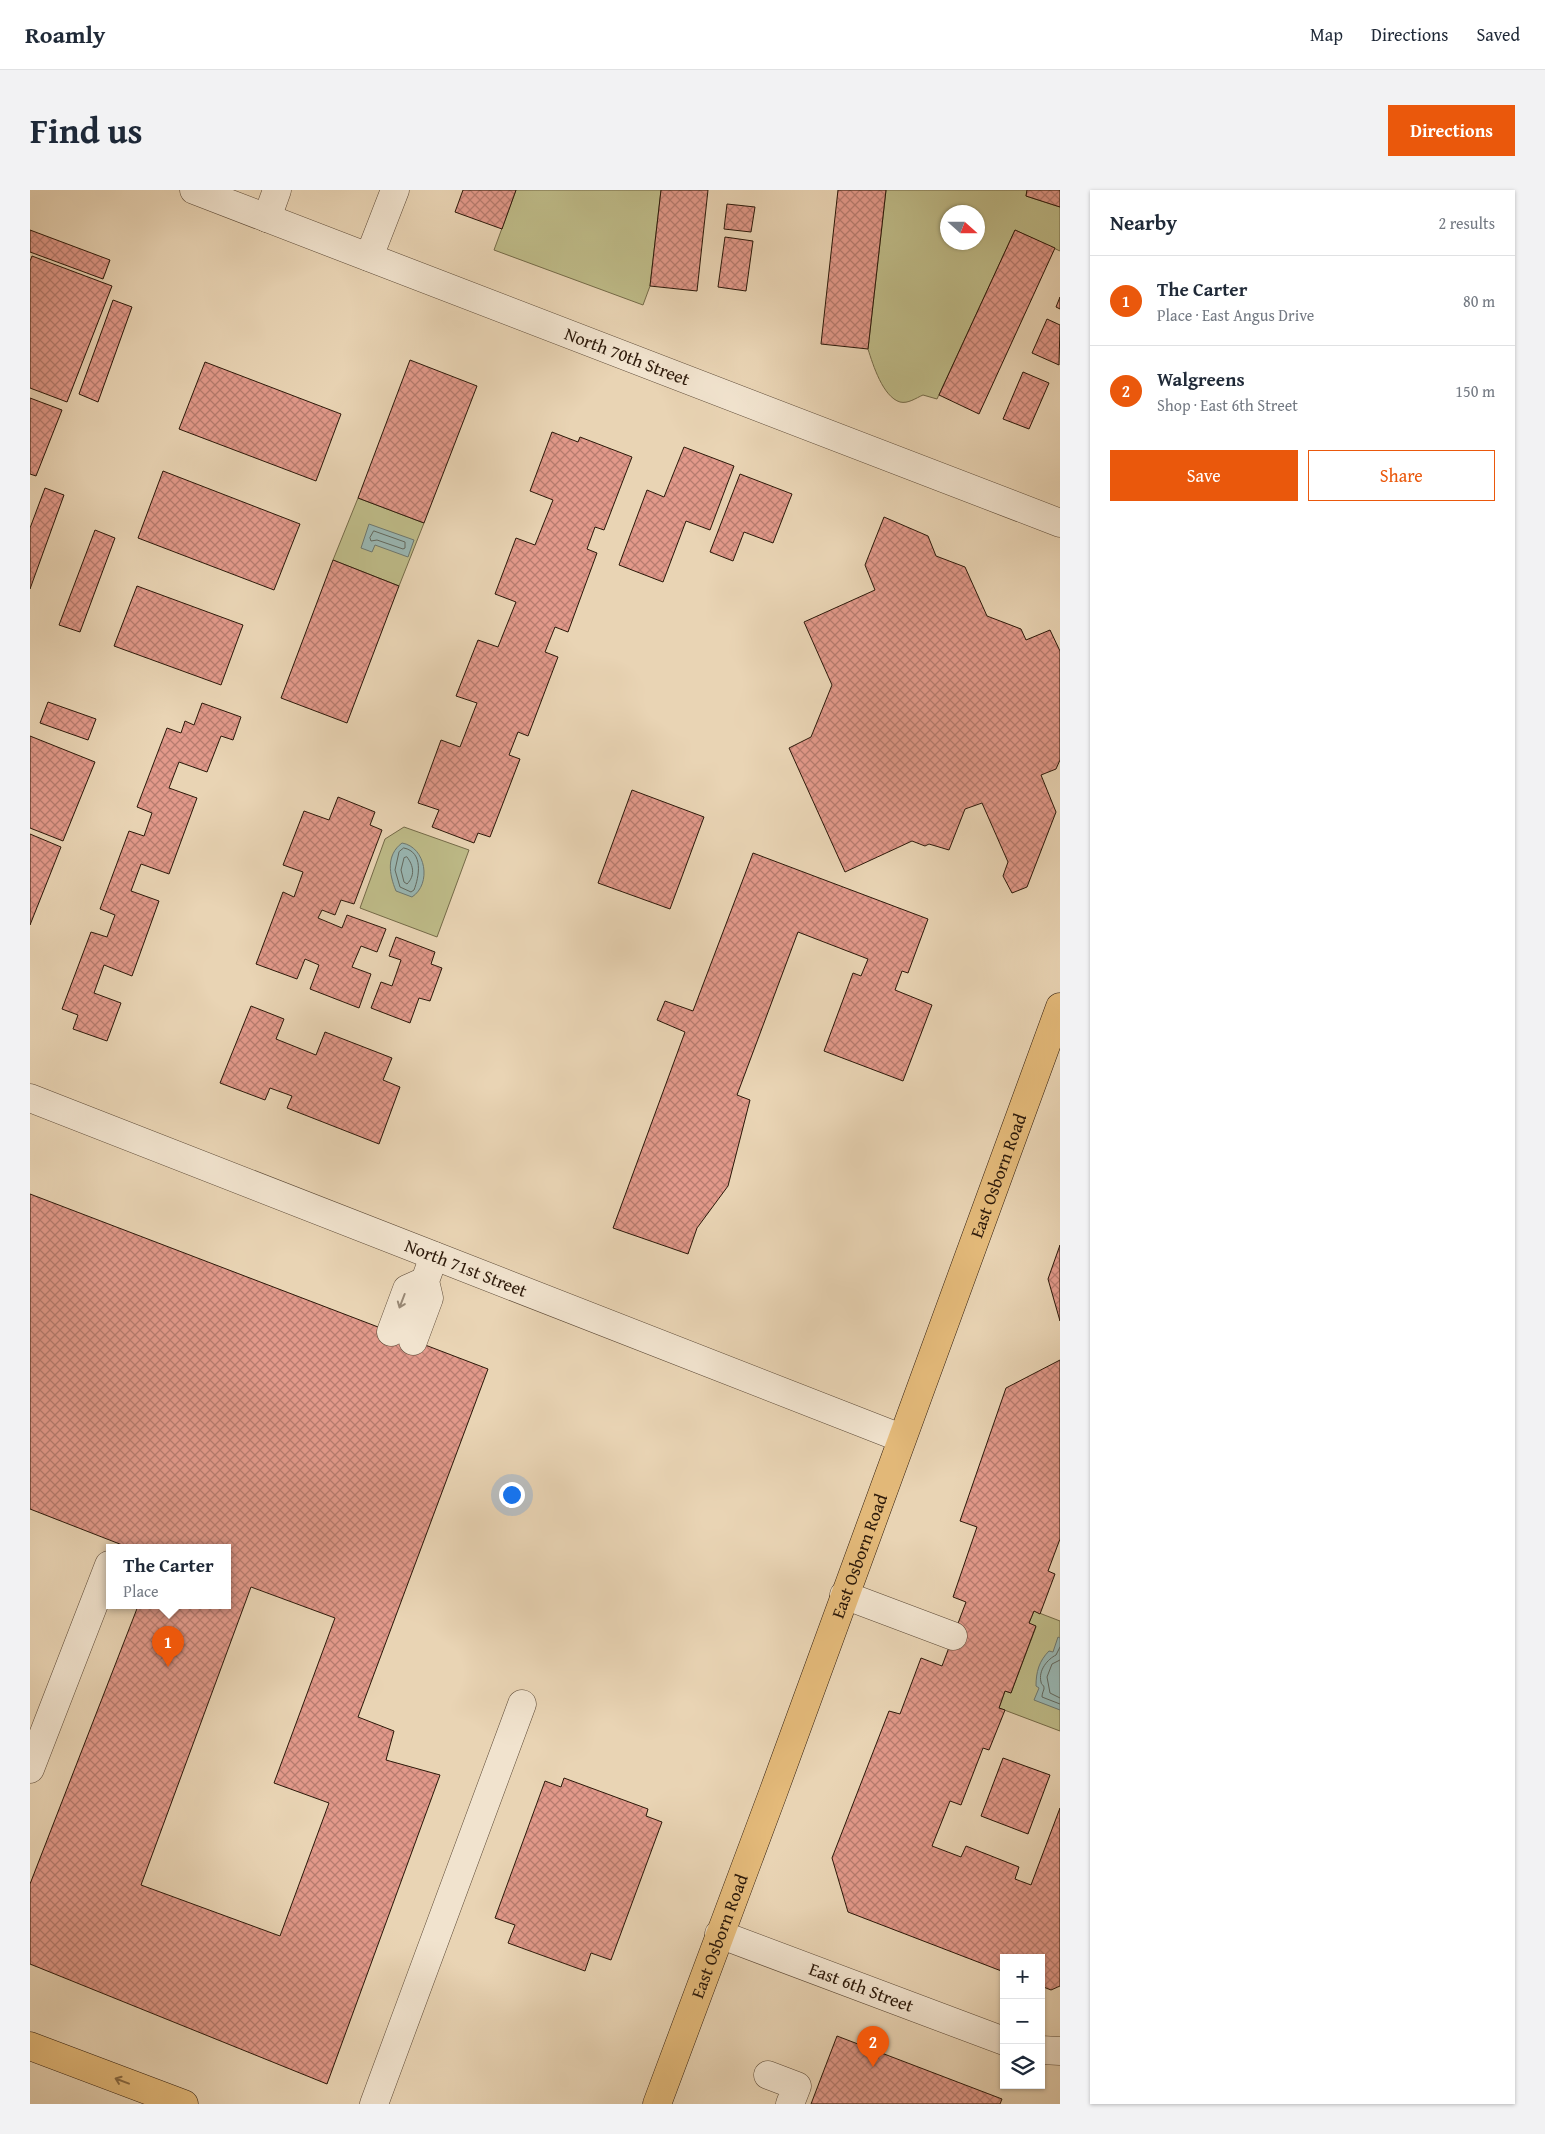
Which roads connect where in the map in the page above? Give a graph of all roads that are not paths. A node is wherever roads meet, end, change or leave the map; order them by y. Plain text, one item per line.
1 (194, 190) edge
2 (277, 190) edge
3 (395, 190) edge
4 (267, 218) junction
5 (369, 257) junction
6 (1060, 523) edge
7 (1060, 1007) edge
8 (30, 1098) edge
9 (430, 1268) junction
10 (402, 1336) dead end
11 (902, 1438) junction
12 (106, 1573) edge
13 (844, 1596) junction
14 (953, 1636) dead end
15 (522, 1704) dead end
16 (30, 1769) edge
17 (719, 1934) junction
18 (1000, 2039) edge
19 (30, 2046) edge
20 (1045, 2050) edge
21 (1060, 2051) edge
22 (768, 2075) dead end
23 (184, 2104) edge
24 (374, 2104) edge
25 (656, 2104) edge
26 (790, 2104) edge

1 - 4 street, North 70th Street
2 - 4 street
3 - 5 street
4 - 5 street, North 70th Street
5 - 6 street, North 70th Street
7 - 11 main road, East Osborn Road
8 - 9 street, North 71st Street
9 - 10 street
9 - 11 street, North 71st Street
11 - 13 main road, East Osborn Road
12 - 16 street
13 - 14 street
13 - 17 main road, East Osborn Road
15 - 24 street
17 - 18 street, East 6th Street
17 - 25 main road, East Osborn Road
23 -> 19 main road
20 - 21 street
22 - 26 street

